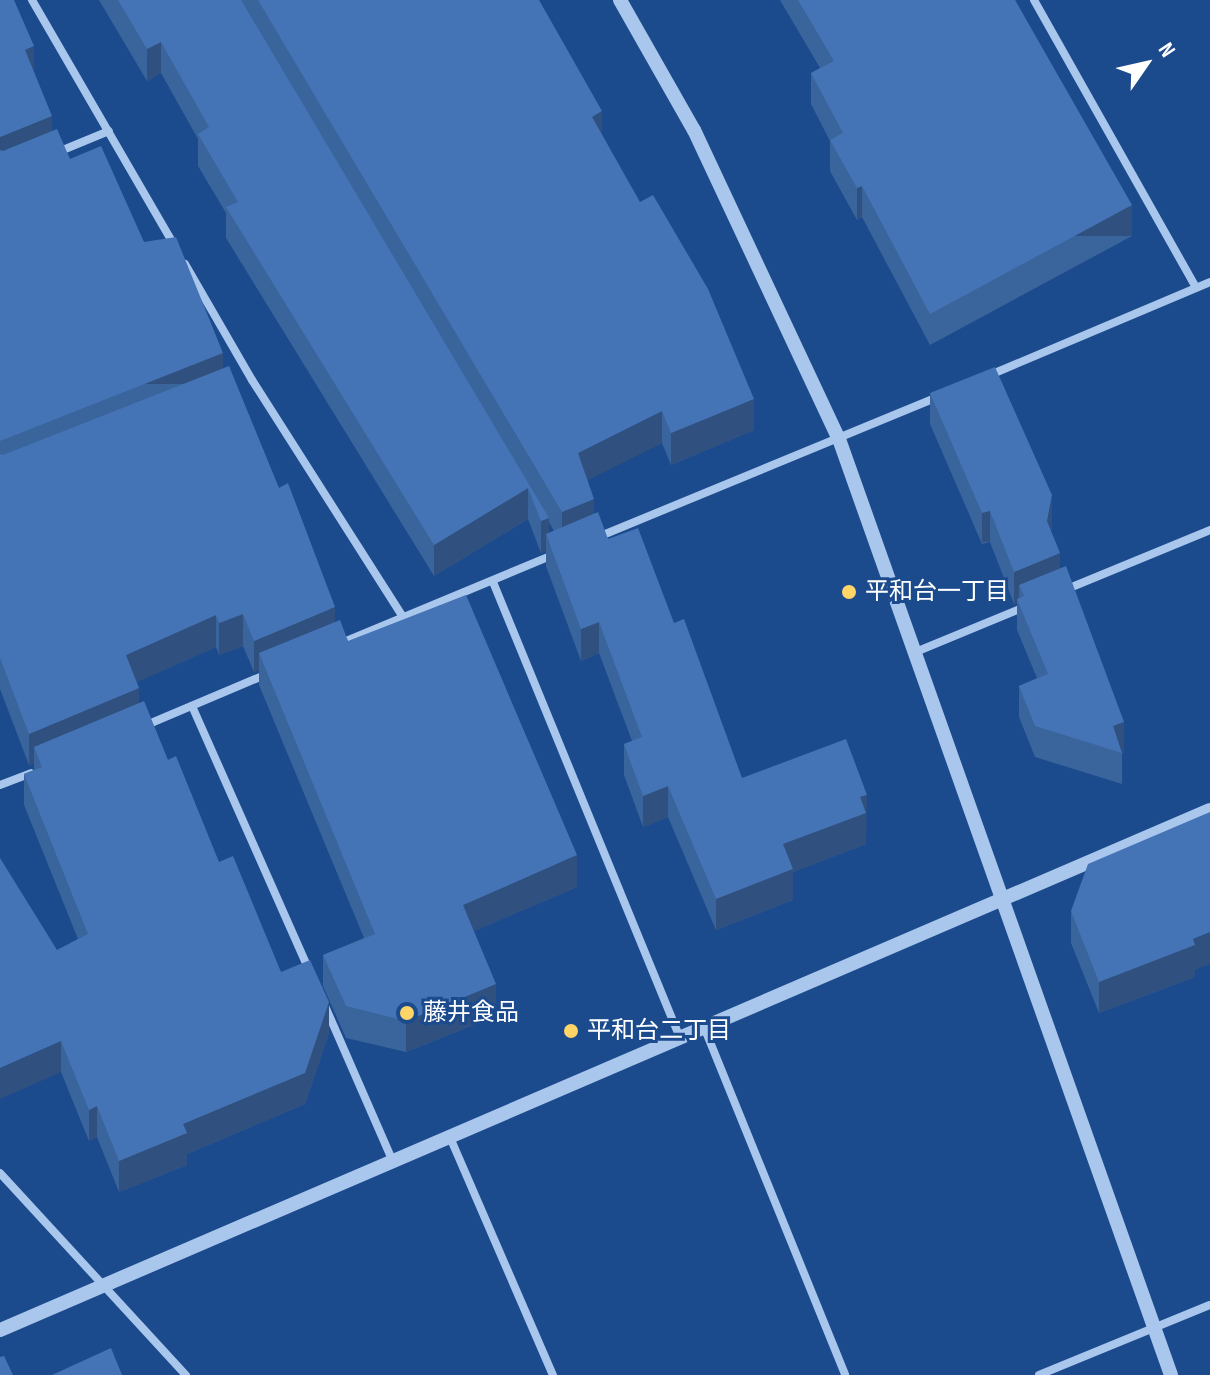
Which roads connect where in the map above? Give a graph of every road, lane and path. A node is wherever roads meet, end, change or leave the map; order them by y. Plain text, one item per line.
1 (32, 0) edge
2 (620, 0) edge
3 (1034, 0) edge
4 (109, 131) junction
5 (41, 159) edge
6 (1210, 282) edge
7 (1196, 288) junction
8 (252, 380) junction
9 (978, 380) edge
10 (237, 386) edge
11 (949, 392) edge
12 (839, 439) junction
13 (1210, 530) edge
14 (551, 539) edge
15 (587, 542) edge
16 (573, 547) edge
17 (559, 553) junction
18 (493, 582) junction
19 (1054, 595) edge
20 (1040, 600) edge
21 (403, 617) junction
22 (333, 647) edge
23 (918, 651) junction
24 (276, 670) edge
25 (192, 706) junction
26 (137, 729) edge
27 (41, 768) edge
28 (0, 785) edge
29 (1210, 810) edge
30 (1004, 897) junction
31 (315, 983) edge
32 (322, 998) edge
33 (703, 1026) junction
34 (679, 1035) junction
35 (449, 1134) junction
36 (392, 1159) junction
37 (0, 1173) edge
38 (105, 1285) junction
39 (1210, 1305) edge
40 (1154, 1328) junction
41 (0, 1330) edge
42 (186, 1375) edge
43 (553, 1375) edge
44 (845, 1375) edge
45 (1039, 1375) edge
46 (1171, 1375) edge

1 - 4 street
2 - 12 street
3 - 7 street
4 - 5 street
4 - 8 street
6 - 7 street
7 - 9 street
8 - 10 street
8 - 21 street
11 - 12 street
12 - 15 street
12 - 23 street
13 - 19 street
14 - 17 street
16 - 17 street
17 - 18 street
18 - 21 street
18 - 34 street
20 - 23 street
21 - 22 street
23 - 30 street
24 - 25 street
25 - 26 street
25 - 31 street
27 - 28 street
29 - 30 street
30 - 33 street
30 - 40 street
32 - 36 street
33 - 34 street
33 - 44 street
34 - 35 street
35 - 36 street
35 - 43 street
36 - 38 street
37 - 38 street
38 - 41 street
38 - 42 street
39 - 40 street
40 - 45 street
40 - 46 street

